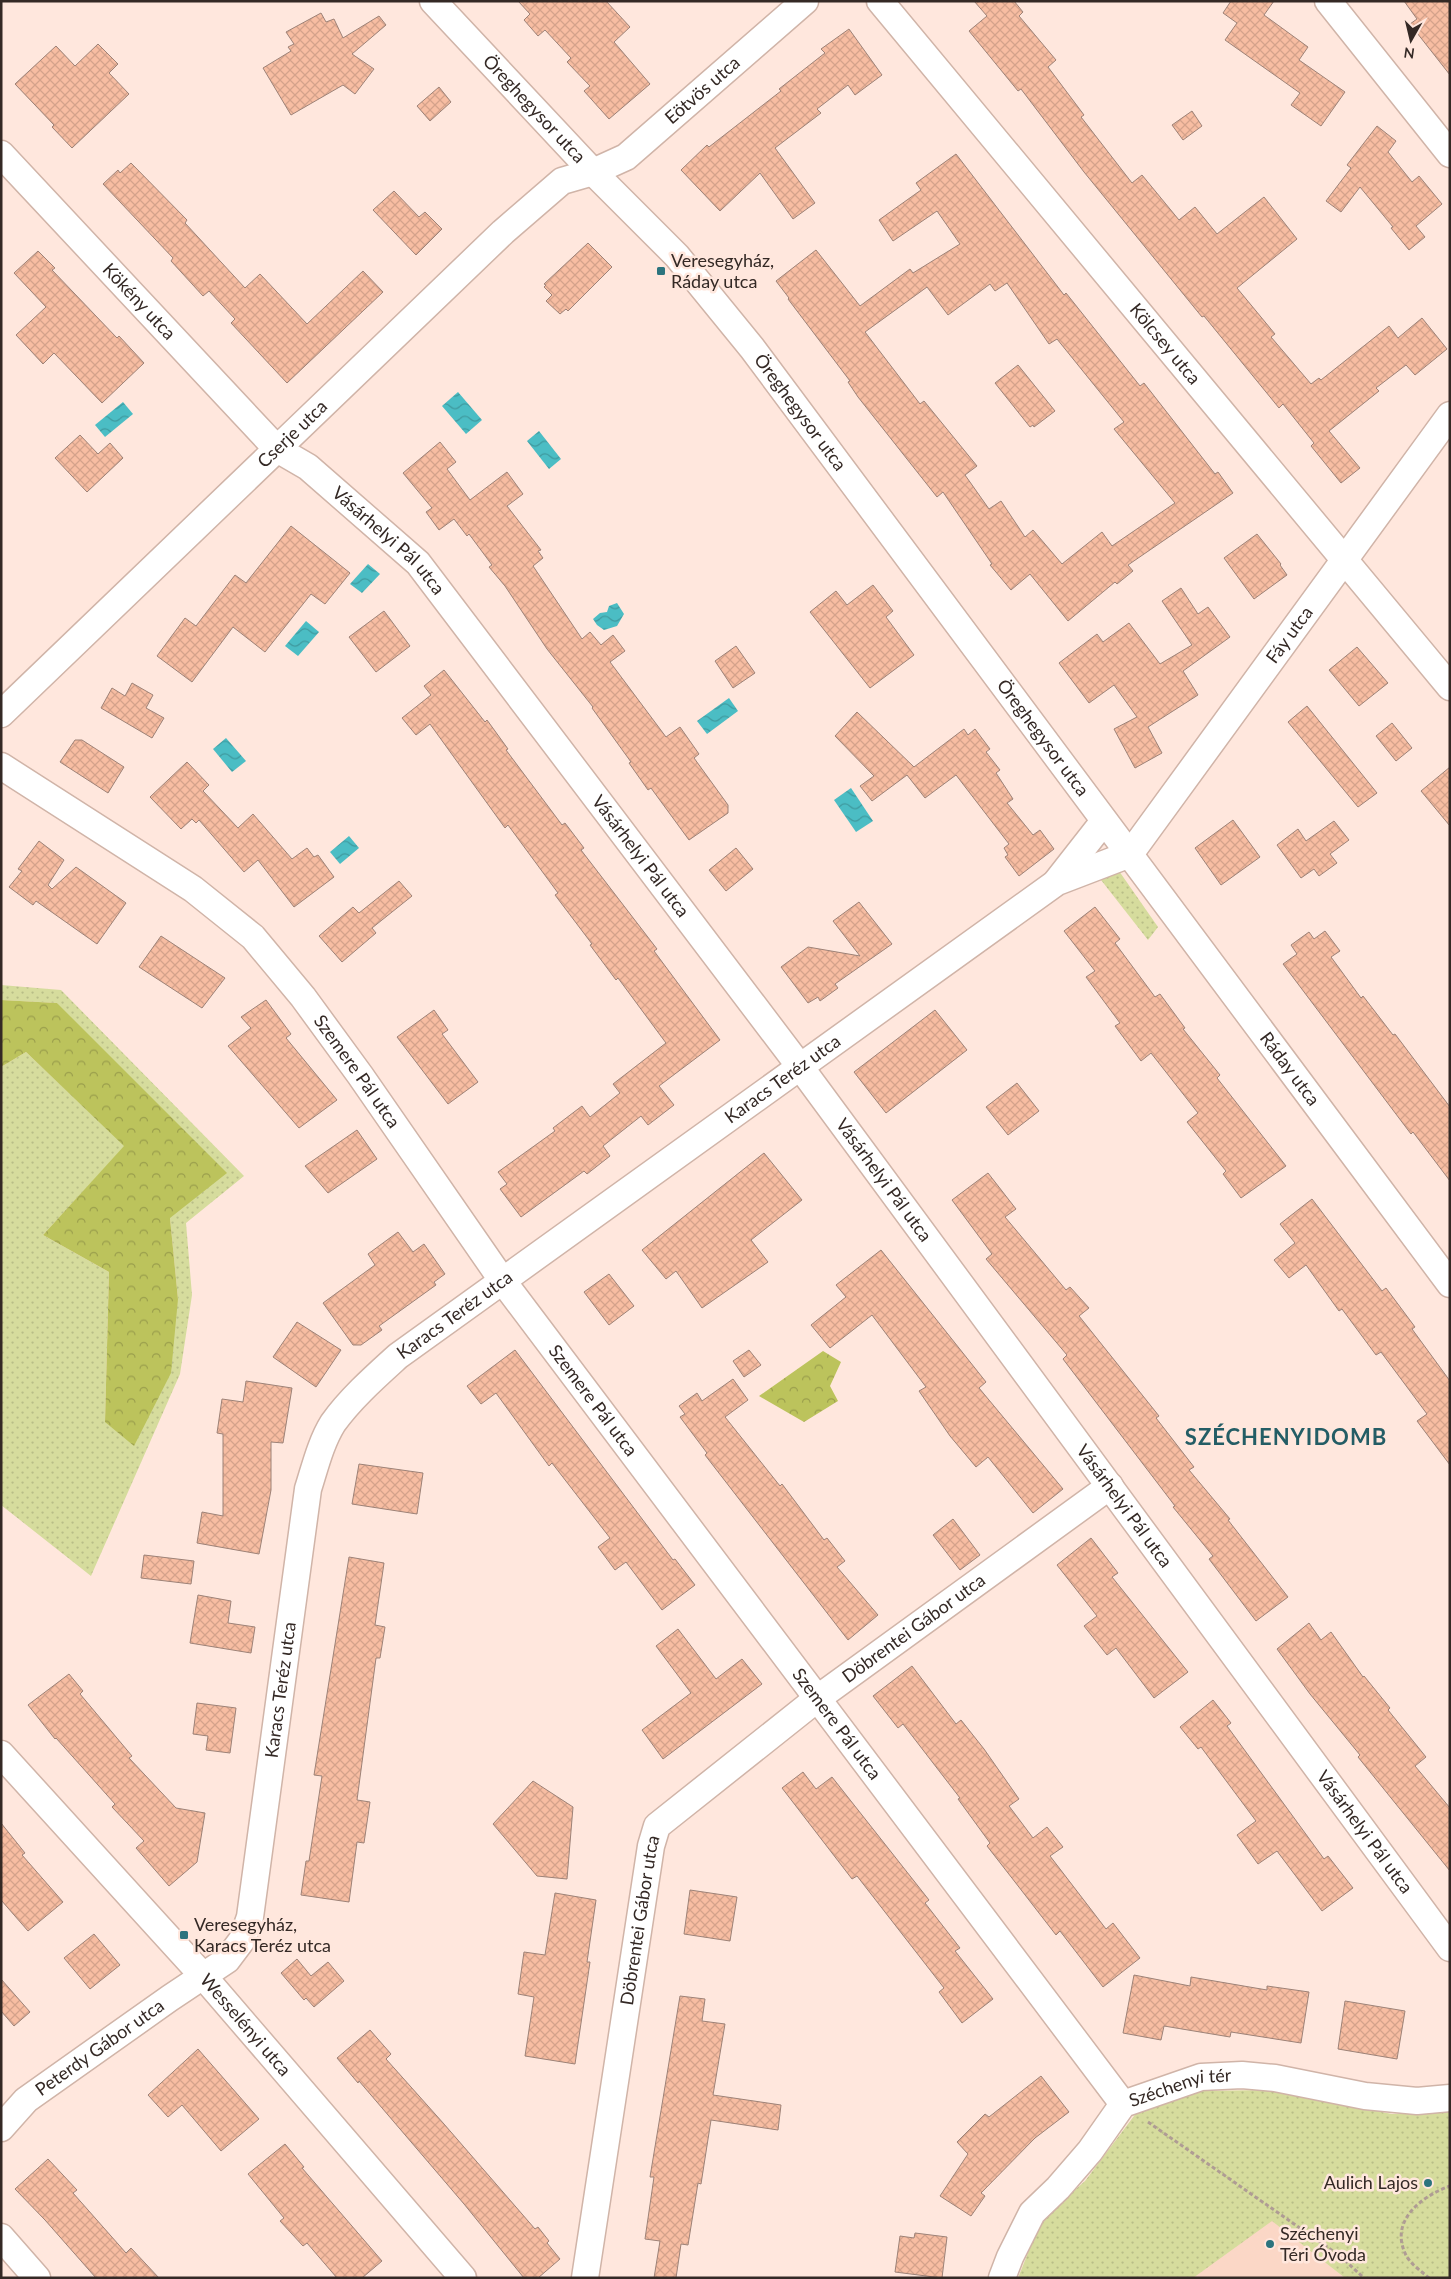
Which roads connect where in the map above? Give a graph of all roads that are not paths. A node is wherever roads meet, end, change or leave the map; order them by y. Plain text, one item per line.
1 (433, 1) edge
2 (805, 1) edge
3 (880, 1) edge
4 (1328, 1) edge
5 (1, 154) edge
6 (1450, 154) edge
7 (593, 172) junction
8 (1450, 415) edge
9 (277, 449) junction
10 (1344, 560) junction
11 (1450, 687) edge
12 (1, 714) edge
13 (1, 766) edge
14 (1104, 821) junction
15 (1130, 854) junction
16 (1057, 882) junction
17 (801, 1068) junction
18 (502, 1280) junction
19 (1450, 1284) edge
20 (1110, 1486) junction
21 (818, 1698) junction
22 (1, 1754) edge
23 (1450, 1948) edge
24 (204, 1977) junction
25 (1450, 2098) edge
26 (1123, 2104) junction
27 (1, 2128) edge
28 (1, 2237) edge
29 (37, 2278) edge
30 (463, 2278) edge
31 (585, 2278) edge
32 (1002, 2278) edge

1 - 7 street, Öreghegysor utca
2 - 7 street, Eötvös utca
3 - 10 street, Kölcsey utca
4 - 6 street
5 - 9 street, Kökény utca
7 - 9 street, Cserje utca
7 - 14 street, Öreghegysor utca
8 - 10 street, Fáy utca
9 - 12 street, Cserje utca
9 - 17 street, Vásárhelyi Pál utca
10 - 11 street, Kölcsey utca
10 - 15 street, Fáy utca
13 - 18 street, Szemere Pál utca
14 - 15 street, Öreghegysor utca
14 - 16 street, Karacs Teréz utca
15 - 16 street, Karacs Teréz utca
15 - 19 street, Ráday utca
16 - 17 street, Karacs Teréz utca
17 - 18 street, Karacs Teréz utca
17 - 20 street, Vásárhelyi Pál utca
18 - 21 street, Szemere Pál utca
18 - 24 street, Karacs Teréz utca
20 - 21 street, Döbrentei Gábor utca
20 - 23 street, Vásárhelyi Pál utca
21 - 26 street, Szemere Pál utca
21 - 31 street, Döbrentei Gábor utca
22 - 24 street, Wesselényi utca
24 - 27 street, Peterdy Gábor utca
24 - 30 street, Wesselényi utca
25 - 26 street, Széchenyi tér
26 - 32 street, Széchenyi tér
28 - 29 street

